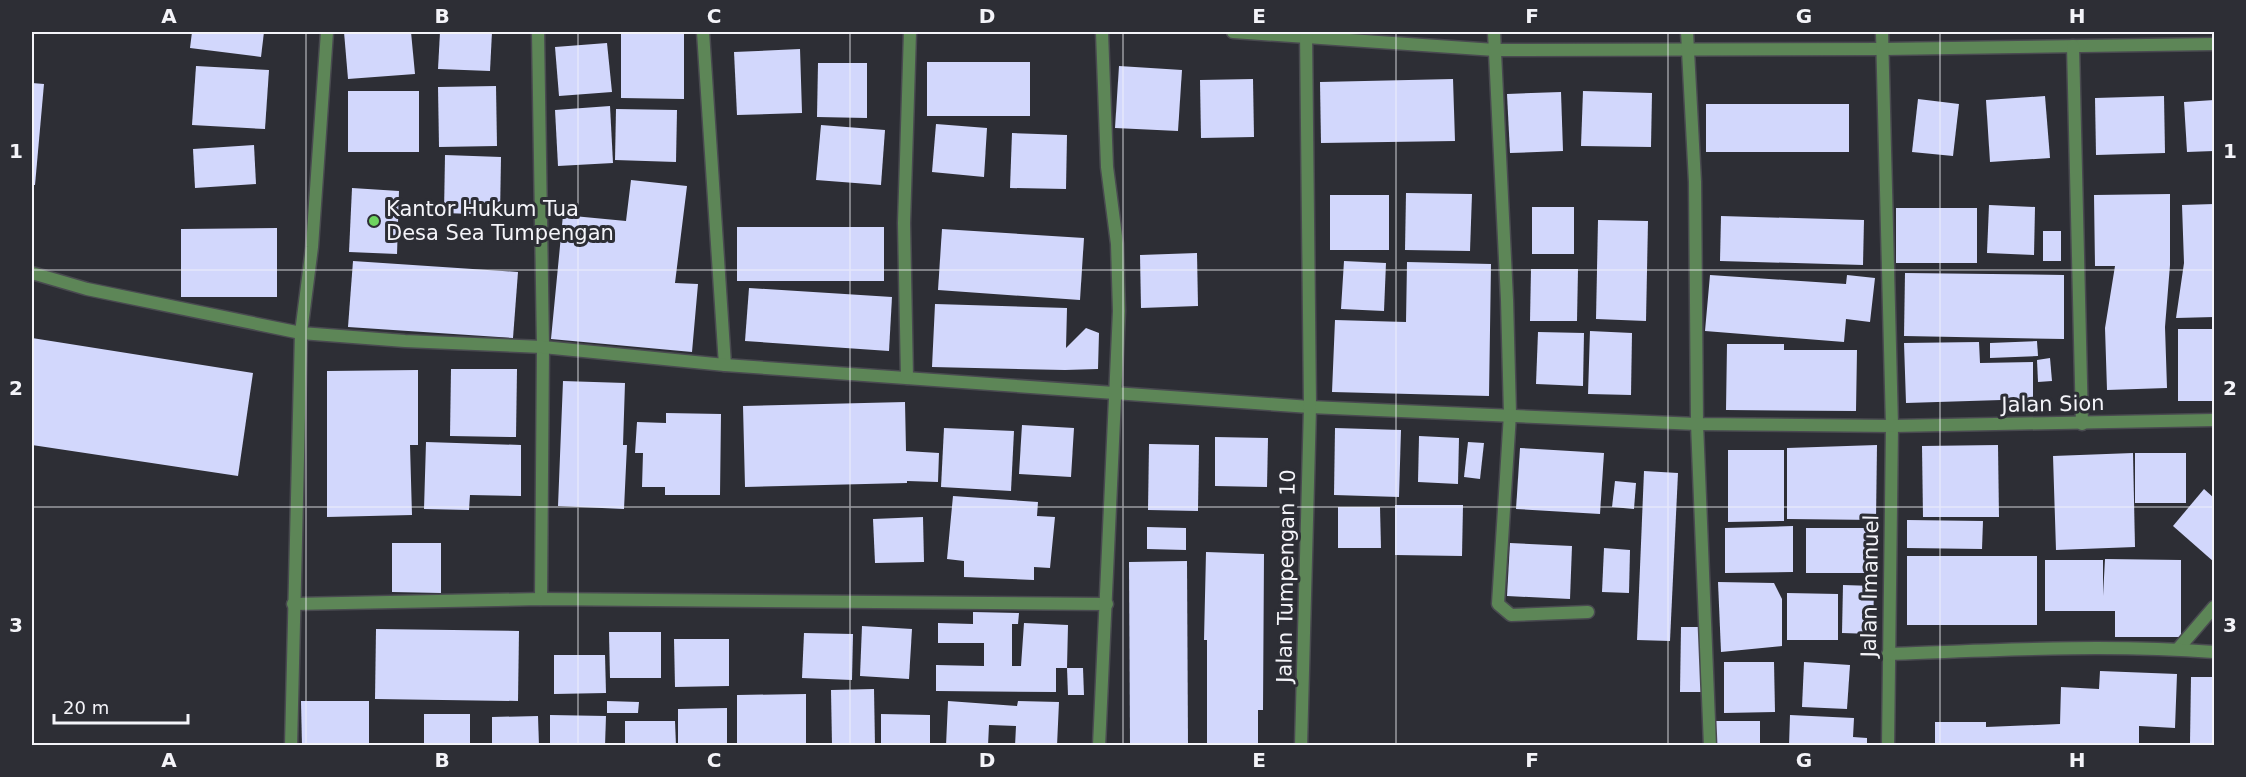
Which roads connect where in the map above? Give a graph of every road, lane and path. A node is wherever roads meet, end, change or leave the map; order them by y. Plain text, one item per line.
1 (327, 32) edge
2 (538, 32) edge
3 (703, 32) edge
4 (910, 32) edge
5 (1102, 32) edge
6 (1233, 32) edge
7 (1494, 32) edge
8 (1687, 32) edge
9 (1882, 32) edge
10 (1306, 34) edge
11 (2214, 44) edge
12 (2073, 46) junction
13 (1688, 49) junction
14 (1884, 49) junction
15 (1495, 50) junction
16 (32, 273) edge
17 (301, 333) junction
18 (543, 347) junction
19 (725, 365) junction
20 (907, 378) junction
21 (1115, 392) junction
22 (1310, 407) junction
23 (1509, 414) junction
24 (2214, 420) edge
25 (1697, 424) junction
26 (2082, 424) junction
27 (1892, 426) junction
28 (541, 599) junction
29 (293, 604) junction
30 (1107, 604) junction
31 (2214, 607) edge
32 (1588, 612) dead end
33 (2178, 649) junction
34 (2214, 652) edge
35 (1888, 654) junction
36 (291, 746) edge
37 (1099, 746) edge
38 (1301, 746) edge
39 (1710, 746) edge
40 (1888, 746) edge

1 - 17 street
2 - 18 street
3 - 19 street
4 - 20 street
5 - 21 street
6 - 10 street
7 - 15 street
8 - 13 street
9 - 14 street, Jalan Imanuel
10 - 15 street
10 - 22 street, Jalan Tumpengan 10
11 - 12 street
12 - 14 street
12 - 26 street
13 - 14 street
13 - 15 street
13 - 25 street
14 - 27 street, Jalan Imanuel
15 - 23 street
16 - 17 street, Jalan Sion
17 - 18 street, Jalan Sion
17 - 29 street
18 - 19 street, Jalan Sion
18 - 28 street
19 - 20 street, Jalan Sion
20 - 21 street, Jalan Sion
21 - 22 street, Jalan Sion
21 - 30 street
22 - 23 street, Jalan Sion
22 - 38 street, Jalan Tumpengan 10
23 - 25 street, Jalan Sion
23 - 32 street
24 - 26 street, Jalan Sion
25 - 27 street, Jalan Sion
25 - 39 street
26 - 27 street, Jalan Sion
27 - 35 street, Jalan Imanuel
28 - 29 street
28 - 30 street
29 - 36 street
30 - 37 street
31 - 33 street
33 - 34 street
33 - 35 street
35 - 40 street, Jalan Imanuel

